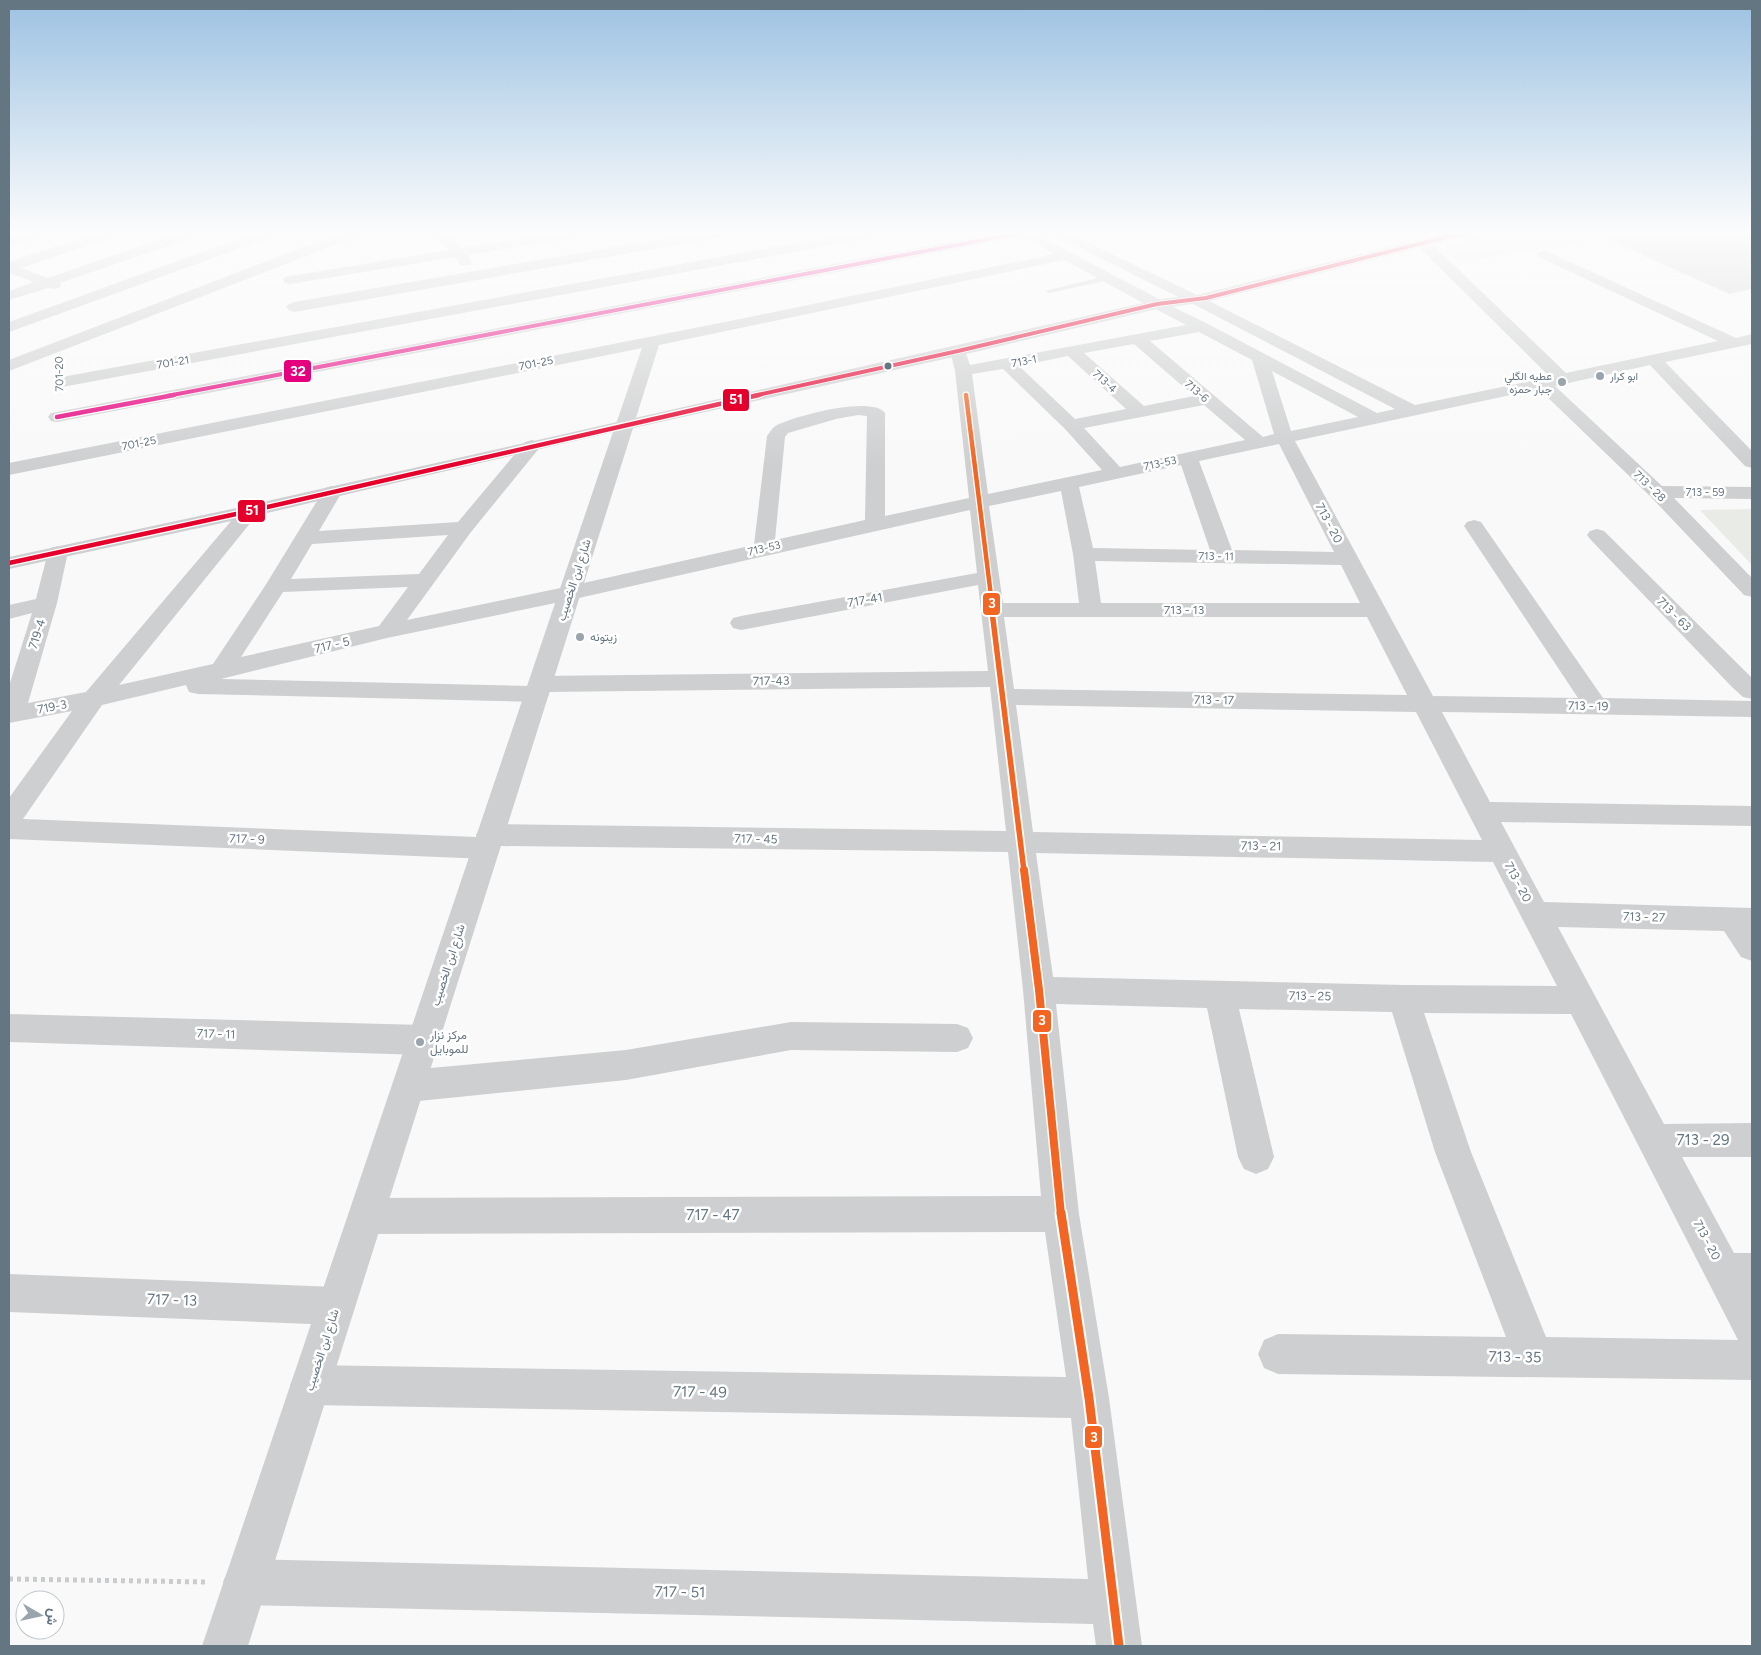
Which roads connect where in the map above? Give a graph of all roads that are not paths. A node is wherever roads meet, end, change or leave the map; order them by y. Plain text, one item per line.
1 (56, 310) edge
2 (117, 310) edge
3 (152, 310) edge
4 (295, 310) edge
5 (454, 310) edge
6 (490, 310) edge
7 (617, 310) edge
8 (732, 310) edge
9 (807, 310) edge
10 (1131, 310) edge
11 (1169, 310) edge
12 (1216, 310) edge
13 (1486, 310) edge
14 (1673, 310) edge
15 (134, 317) junction
16 (745, 323) junction
17 (9, 327) edge
18 (1202, 327) junction
19 (519, 329) junction
20 (502, 332) junction
21 (299, 339) junction
22 (1138, 339) junction
23 (652, 341) junction
24 (1743, 341) edge
25 (58, 346) junction
26 (958, 351) junction
27 (1072, 351) junction
28 (1259, 357) junction
29 (1654, 360) junction
30 (538, 363) junction
31 (1008, 364) junction
32 (9, 366) edge
33 (963, 371) junction
34 (62, 382) junction
35 (1553, 382) junction
36 (313, 388) junction
37 (1206, 399) junction
38 (1411, 410) junction
39 (1139, 411) junction
40 (57, 417) junction
41 (1374, 418) junction
42 (625, 424) junction
43 (1071, 426) junction
44 (1271, 440) junction
45 (532, 446) junction
46 (1188, 457) junction
47 (48, 460) junction
48 (1752, 462) edge
49 (9, 469) edge
50 (1115, 473) junction
51 (1069, 482) junction
52 (332, 492) junction
53 (1657, 492) junction
54 (1752, 492) edge
55 (980, 501) junction
56 (250, 511) junction
57 (875, 524) junction
58 (1474, 526) dead end
59 (464, 528) junction
60 (1597, 535) dead end
61 (305, 538) junction
62 (764, 548) junction
63 (58, 552) junction
64 (1084, 554) junction
65 (1223, 556) junction
66 (1348, 559) junction
67 (9, 563) edge
68 (989, 577) junction
69 (427, 580) junction
70 (276, 586) junction
71 (1752, 590) edge
72 (570, 593) junction
73 (46, 603) junction
74 (1092, 609) junction
75 (993, 610) junction
76 (1375, 610) junction
77 (9, 612) edge
78 (741, 623) dead end
79 (387, 632) junction
80 (220, 671) junction
81 (156, 685) junction
82 (1002, 688) junction
83 (538, 689) junction
84 (1752, 691) edge
85 (94, 699) junction
86 (1425, 704) junction
87 (1596, 706) junction
88 (1752, 709) edge
89 (10, 715) edge
90 (1482, 812) junction
91 (1752, 816) edge
92 (9, 818) edge
93 (9, 829) edge
94 (488, 842) junction
95 (1021, 842) junction
96 (1502, 851) junction
97 (1535, 914) junction
98 (1742, 920) edge
99 (1752, 948) edge
100 (1039, 990) junction
101 (1220, 994) junction
102 (1404, 999) junction
103 (1580, 1000) junction
104 (9, 1028) edge
105 (957, 1038) dead end
106 (423, 1040) junction
107 (409, 1086) junction
108 (1654, 1140) junction
109 (1752, 1140) edge
110 (1256, 1157) dead end
111 (1060, 1214) junction
112 (366, 1216) junction
113 (1738, 1272) edge
114 (9, 1294) edge
115 (336, 1306) junction
116 (1752, 1326) edge
117 (1278, 1354) dead end
118 (1534, 1358) junction
119 (1752, 1360) edge
120 (310, 1385) junction
121 (1089, 1398) junction
122 (246, 1582) junction
123 (1114, 1602) junction
124 (225, 1646) edge
125 (1119, 1646) edge

1 - 17 street
2 - 15 street
3 - 15 street
4 - 21 street
5 - 21 street, 701-21
6 - 20 street
7 - 19 street
8 - 16 street
9 - 16 street, 701-25
10 - 26 street
11 - 18 street
12 - 38 street
13 - 35 street, 713 - 28
14 - 24 street
15 - 25 street
16 - 23 street, 701-25
18 - 22 street, 713-1
18 - 28 street
19 - 20 street
19 - 30 street
20 - 36 street
21 - 34 street, 701-21
21 - 36 street
22 - 27 street, 713-1
22 - 37 street, 713-6
23 - 30 street, 701-25
23 - 42 street, شارع ابن الخصيب
24 - 29 street, 713-53
25 - 32 street
25 - 34 street, 701-20
26 - 33 street
26 - 42 street
27 - 31 street, 713-1
27 - 39 street, 713-4
28 - 41 street
28 - 44 street
29 - 35 street, 713-53
29 - 48 street
30 - 36 street, 701-25
31 - 33 street, 713-1
31 - 43 street
33 - 55 street
34 - 40 street, 701-20
35 - 38 street, 713-53
35 - 53 street, 713 - 28
36 - 40 street
36 - 47 street, 701-25
37 - 39 street
37 - 44 street, 713-6
38 - 41 street, 713-53
39 - 43 street
40 - 47 street, 701-20
41 - 44 street, 713-53
42 - 45 street
42 - 72 street, شارع ابن الخصيب
43 - 50 street
44 - 46 street, 713-53
44 - 66 street, 713 - 20
45 - 52 street
45 - 59 street
46 - 50 street, 713-53
46 - 65 street
47 - 49 street, 701-25
50 - 51 street, 713-53
51 - 55 street, 713-53
51 - 64 street
52 - 56 street
52 - 61 street
53 - 54 street, 713 - 59
53 - 71 street, 713 - 28
55 - 57 street, 713-53
55 - 68 street
56 - 63 street
56 - 85 street
57 - 62 street, 713-53
57 - 62 street
58 - 87 street
59 - 61 street
59 - 69 street
60 - 84 street, 713 - 63
61 - 70 street
62 - 72 street, 713-53
63 - 67 street
63 - 73 street, 719-4
64 - 65 street, 713 - 11
64 - 74 street
65 - 66 street, 713 - 11
66 - 76 street, 713 - 20
68 - 75 street
68 - 78 street, 717-41
69 - 70 street
69 - 79 street
70 - 80 street
72 - 79 street, 717 - 5
72 - 83 street, شارع ابن الخصيب
73 - 77 street
73 - 89 street, 719-4
74 - 75 street, 713 - 13
74 - 76 street, 713 - 13
75 - 82 street
76 - 86 street, 713 - 20
79 - 80 street, 717 - 5
80 - 81 street, 717 - 5
81 - 83 street, 717-43
81 - 85 street, 717 - 5
82 - 83 street, 717-43
82 - 86 street, 713 - 17
82 - 95 street
83 - 94 street, شارع ابن الخصيب
85 - 89 street, 719-3
85 - 92 street
86 - 87 street, 713 - 19
86 - 90 street, 713 - 20
87 - 88 street, 713 - 19
90 - 91 street
90 - 96 street, 713 - 20
93 - 94 street, 717 - 9
94 - 95 street, 717 - 45
94 - 106 street, شارع ابن الخصيب
95 - 96 street, 713 - 21
95 - 100 street
96 - 97 street, 713 - 20
97 - 98 street, 713 - 27
97 - 103 street, 713 - 20
98 - 99 street
100 - 101 street, 713 - 25
100 - 111 street
101 - 102 street, 713 - 25
101 - 110 street
102 - 103 street, 713 - 25
102 - 118 street
103 - 108 street, 713 - 20
104 - 106 street, 717 - 11
105 - 107 street
106 - 107 street, شارع ابن الخصيب
107 - 112 street, شارع ابن الخصيب
108 - 109 street, 713 - 29
108 - 113 street, 713 - 20
111 - 112 street, 717 - 47
111 - 121 street
112 - 115 street, شارع ابن الخصيب
113 - 116 street, 713 - 20
114 - 115 street, 717 - 13
115 - 120 street, شارع ابن الخصيب
117 - 118 street, 713 - 35
118 - 119 street, 713 - 35
120 - 121 street, 717 - 49
120 - 122 street, شارع ابن الخصيب
121 - 123 street
122 - 123 street, 717 - 51
122 - 124 street, شارع ابن الخصيب
123 - 125 street

